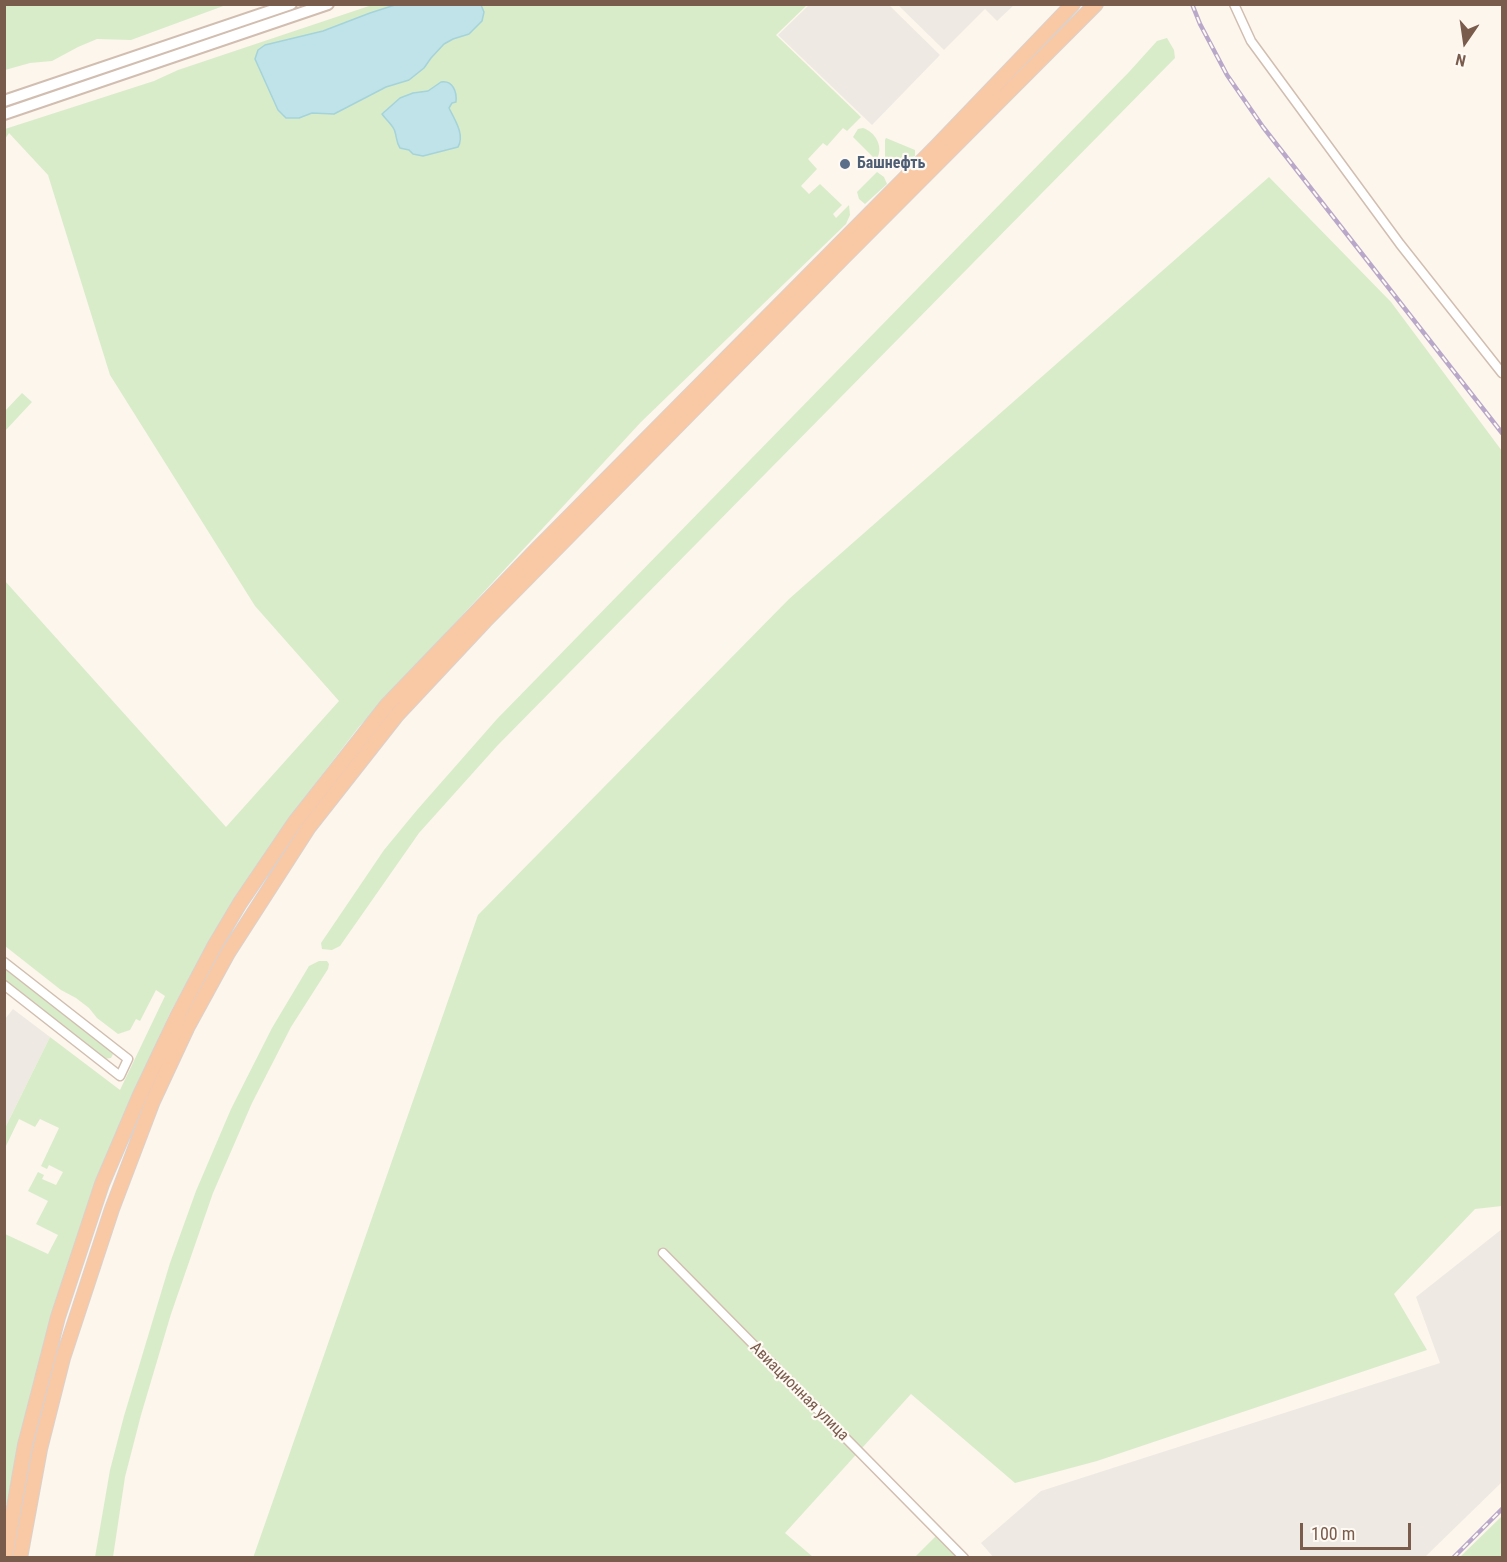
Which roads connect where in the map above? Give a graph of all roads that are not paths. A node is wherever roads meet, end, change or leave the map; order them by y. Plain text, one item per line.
1 (291, 4) edge
2 (328, 4) edge
3 (1073, 4) edge
4 (1096, 4) edge
5 (1234, 4) edge
6 (4, 101) edge
7 (4, 114) edge
8 (1503, 373) edge
9 (4, 962) edge
10 (4, 985) edge
11 (663, 1253) dead end
12 (5, 1557) edge
13 (20, 1557) edge
14 (964, 1557) edge

1 - 6 street
2 - 7 street
3 - 12 highway
4 - 13 highway
5 - 8 street
9 - 10 street
11 - 14 street, Авиационная улица

